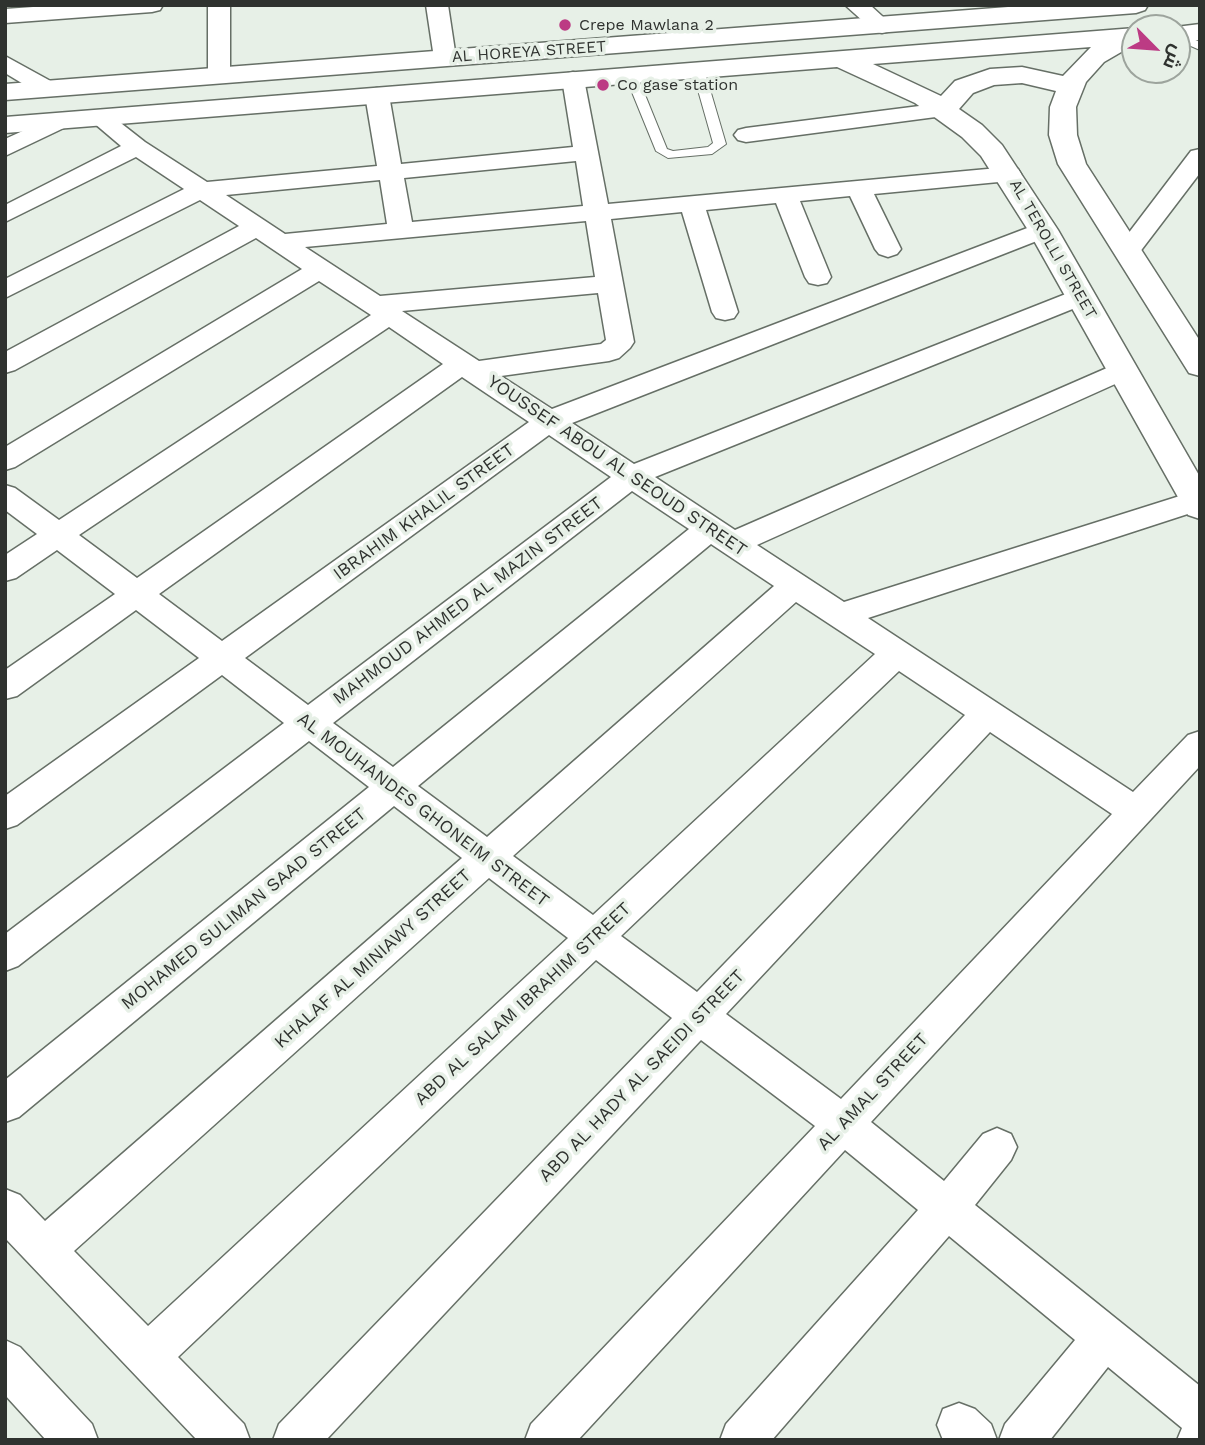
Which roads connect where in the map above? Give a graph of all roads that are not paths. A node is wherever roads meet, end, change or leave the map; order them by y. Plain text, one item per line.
1 (152, 5) edge
2 (219, 5) edge
3 (438, 5) edge
4 (856, 5) edge
5 (1136, 5) edge
6 (914, 14) edge
7 (5, 16) edge
8 (882, 26) junction
9 (1121, 37) edge
10 (1121, 41) edge
11 (445, 58) junction
12 (837, 58) junction
13 (5, 64) edge
14 (698, 69) junction
15 (631, 75) junction
16 (219, 76) junction
17 (573, 79) junction
18 (1071, 86) junction
19 (48, 89) junction
20 (5, 92) edge
21 (377, 95) junction
22 (943, 110) junction
23 (100, 118) junction
24 (60, 121) junction
25 (5, 125) edge
26 (746, 135) dead end
27 (137, 147) junction
28 (5, 149) edge
29 (587, 153) junction
30 (1197, 165) edge
31 (391, 172) junction
32 (1009, 174) junction
33 (859, 188) junction
34 (202, 190) junction
35 (785, 194) junction
36 (692, 203) junction
37 (597, 212) junction
38 (5, 215) edge
39 (401, 230) junction
40 (1043, 230) junction
41 (268, 234) junction
42 (888, 249) dead end
43 (1127, 252) junction
44 (320, 269) junction
45 (818, 277) dead end
46 (610, 284) junction
47 (5, 290) edge
48 (1081, 296) junction
49 (382, 310) junction
50 (725, 312) dead end
51 (5, 364) edge
52 (1200, 366) edge
53 (468, 367) junction
54 (1123, 370) junction
55 (549, 421) junction
56 (5, 460) edge
57 (631, 476) junction
58 (5, 495) edge
59 (1198, 504) edge
60 (59, 532) junction
61 (721, 536) junction
62 (5, 570) edge
63 (795, 585) junction
64 (136, 594) junction
65 (840, 615) junction
66 (897, 653) junction
67 (222, 659) junction
68 (5, 687) edge
69 (988, 713) junction
70 (308, 723) junction
71 (1200, 744) edge
72 (393, 787) junction
73 (1136, 812) junction
74 (5, 815) edge
75 (487, 858) junction
76 (594, 938) junction
77 (5, 955) edge
78 (699, 1017) junction
79 (5, 1104) edge
80 (843, 1124) junction
81 (997, 1147) dead end
82 (948, 1207) junction
83 (7, 1213) edge
84 (45, 1249) junction
85 (1105, 1337) junction
86 (148, 1356) junction
87 (5, 1362) edge
88 (1200, 1414) edge
89 (211, 1434) edge
90 (76, 1440) edge
91 (295, 1440) edge
92 (547, 1440) edge
93 (742, 1440) edge
94 (1021, 1440) edge

1 - 7 street
2 - 16 street
3 - 11 street
4 - 8 street
5 - 6 main road, AL HOREYA STREET
6 - 8 main road, AL HOREYA STREET
8 - 11 main road, AL HOREYA STREET
9 - 12 main road, AL HOREYA STREET
10 - 18 main road
11 - 16 main road, AL HOREYA STREET
12 - 14 main road, AL HOREYA STREET
12 - 22 main road, AL TEROLLI STREET
13 - 19 street
14 - 15 main road, AL HOREYA STREET
14 - 15 lane
15 - 17 main road, AL HOREYA STREET
16 - 19 main road, AL HOREYA STREET
17 - 21 main road, AL HOREYA STREET
17 - 29 street
18 - 22 main road
18 - 43 main road
19 - 20 main road, AL HOREYA STREET
21 - 23 main road, AL HOREYA STREET
21 - 31 street
22 - 26 street
22 - 32 main road, AL TEROLLI STREET
23 - 24 main road, AL HOREYA STREET
23 - 27 street, YOUSSEF ABOU AL SEOUD STREET
24 - 25 main road, AL HOREYA STREET
24 - 28 street
27 - 34 street, YOUSSEF ABOU AL SEOUD STREET
27 - 38 street
29 - 31 street
29 - 37 street
30 - 43 street
31 - 34 street
31 - 39 street
32 - 33 street
32 - 40 main road, AL TEROLLI STREET
33 - 35 street
33 - 42 street
34 - 41 street, YOUSSEF ABOU AL SEOUD STREET
34 - 47 street
35 - 36 street
35 - 45 street
36 - 37 street
36 - 50 street
37 - 39 street
37 - 46 street
39 - 41 street
40 - 48 main road, AL TEROLLI STREET
40 - 55 street, IBRAHIM KHALIL STREET
41 - 44 street, YOUSSEF ABOU AL SEOUD STREET
41 - 51 street
43 - 52 main road
44 - 49 street, YOUSSEF ABOU AL SEOUD STREET
44 - 56 street
46 - 49 street
46 - 53 street
48 - 54 main road, AL TEROLLI STREET
48 - 57 street, MAHMOUD AHMED AL MAZIN STREET
49 - 53 street, YOUSSEF ABOU AL SEOUD STREET
49 - 60 street
53 - 55 street, YOUSSEF ABOU AL SEOUD STREET
53 - 64 street
54 - 59 main road, AL TEROLLI STREET
54 - 61 street, MOHAMED SULIMAN SAAD STREET
55 - 57 street, YOUSSEF ABOU AL SEOUD STREET
55 - 67 street, IBRAHIM KHALIL STREET
57 - 61 street, YOUSSEF ABOU AL SEOUD STREET
57 - 70 street, MAHMOUD AHMED AL MAZIN STREET
58 - 60 street, AL MOUHANDES GHONEIM STREET
59 - 65 street
60 - 62 street
60 - 64 street, AL MOUHANDES GHONEIM STREET
61 - 63 street, YOUSSEF ABOU AL SEOUD STREET
61 - 72 street, MOHAMED SULIMAN SAAD STREET
63 - 65 street, YOUSSEF ABOU AL SEOUD STREET
63 - 75 street, KHALAF AL MINIAWY STREET
64 - 67 street, AL MOUHANDES GHONEIM STREET
64 - 68 street
65 - 66 street, YOUSSEF ABOU AL SEOUD STREET
66 - 69 street, YOUSSEF ABOU AL SEOUD STREET
66 - 76 street, ABD AL SALAM IBRAHIM STREET
67 - 70 street, AL MOUHANDES GHONEIM STREET
67 - 74 street, IBRAHIM KHALIL STREET
69 - 73 street, YOUSSEF ABOU AL SEOUD STREET
69 - 78 street, ABD AL HADY AL SAEIDI STREET
70 - 72 street, AL MOUHANDES GHONEIM STREET
70 - 77 street, MAHMOUD AHMED AL MAZIN STREET
71 - 73 street, AL AMAL STREET
72 - 75 street, AL MOUHANDES GHONEIM STREET
72 - 79 street, MOHAMED SULIMAN SAAD STREET
73 - 80 street, AL AMAL STREET
75 - 76 street, AL MOUHANDES GHONEIM STREET
75 - 84 street, KHALAF AL MINIAWY STREET
76 - 78 street, AL MOUHANDES GHONEIM STREET
76 - 86 street, ABD AL SALAM IBRAHIM STREET
78 - 80 street, AL MOUHANDES GHONEIM STREET
78 - 91 street, ABD AL HADY AL SAEIDI STREET
80 - 82 street, AL MOUHANDES GHONEIM STREET
80 - 92 street, AL AMAL STREET
81 - 82 street
82 - 85 street, AL MOUHANDES GHONEIM STREET
82 - 93 street
83 - 84 street
84 - 86 street
85 - 88 street, AL MOUHANDES GHONEIM STREET
85 - 94 street
86 - 89 street
87 - 90 street

